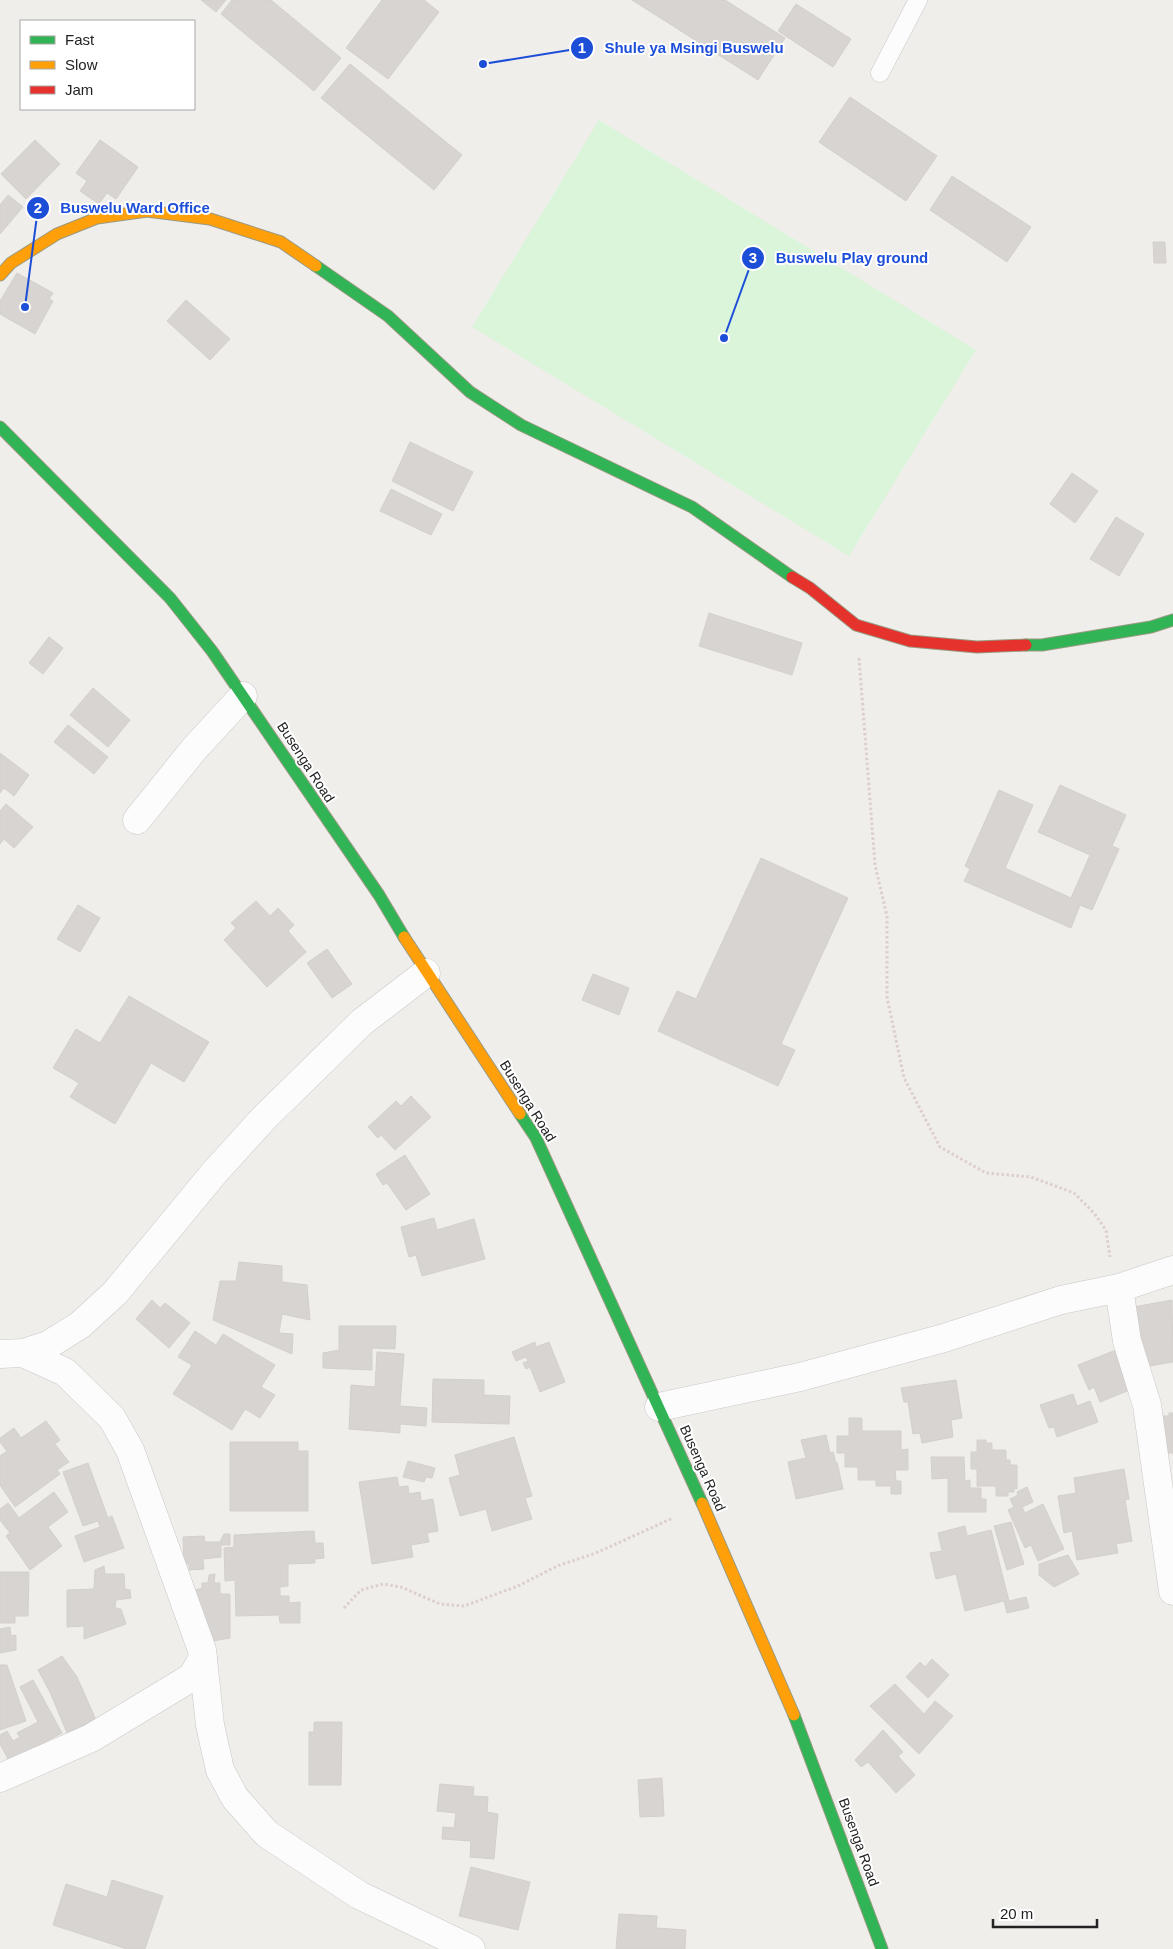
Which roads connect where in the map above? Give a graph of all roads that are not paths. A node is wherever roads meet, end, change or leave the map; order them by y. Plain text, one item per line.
1 (918, 0) edge
2 (880, 74) dead end
3 (0, 276) edge
4 (0, 427) edge
5 (1166, 627) edge
6 (243, 696) junction
7 (137, 820) dead end
8 (426, 973) junction
9 (1173, 1270) edge
10 (1115, 1289) junction
11 (12, 1353) edge
12 (659, 1408) junction
13 (1173, 1591) edge
14 (203, 1658) junction
15 (0, 1778) edge
16 (471, 1949) edge
17 (882, 1949) edge

1 - 2 lane
3 - 5 street
4 - 6 street, Busenga Road
6 - 7 street
6 - 8 street, Busenga Road
8 - 11 street
8 - 12 street, Busenga Road
9 - 10 street
10 - 12 street
10 - 13 street
11 - 14 street
12 - 17 street, Busenga Road
14 - 15 street
14 - 16 street

